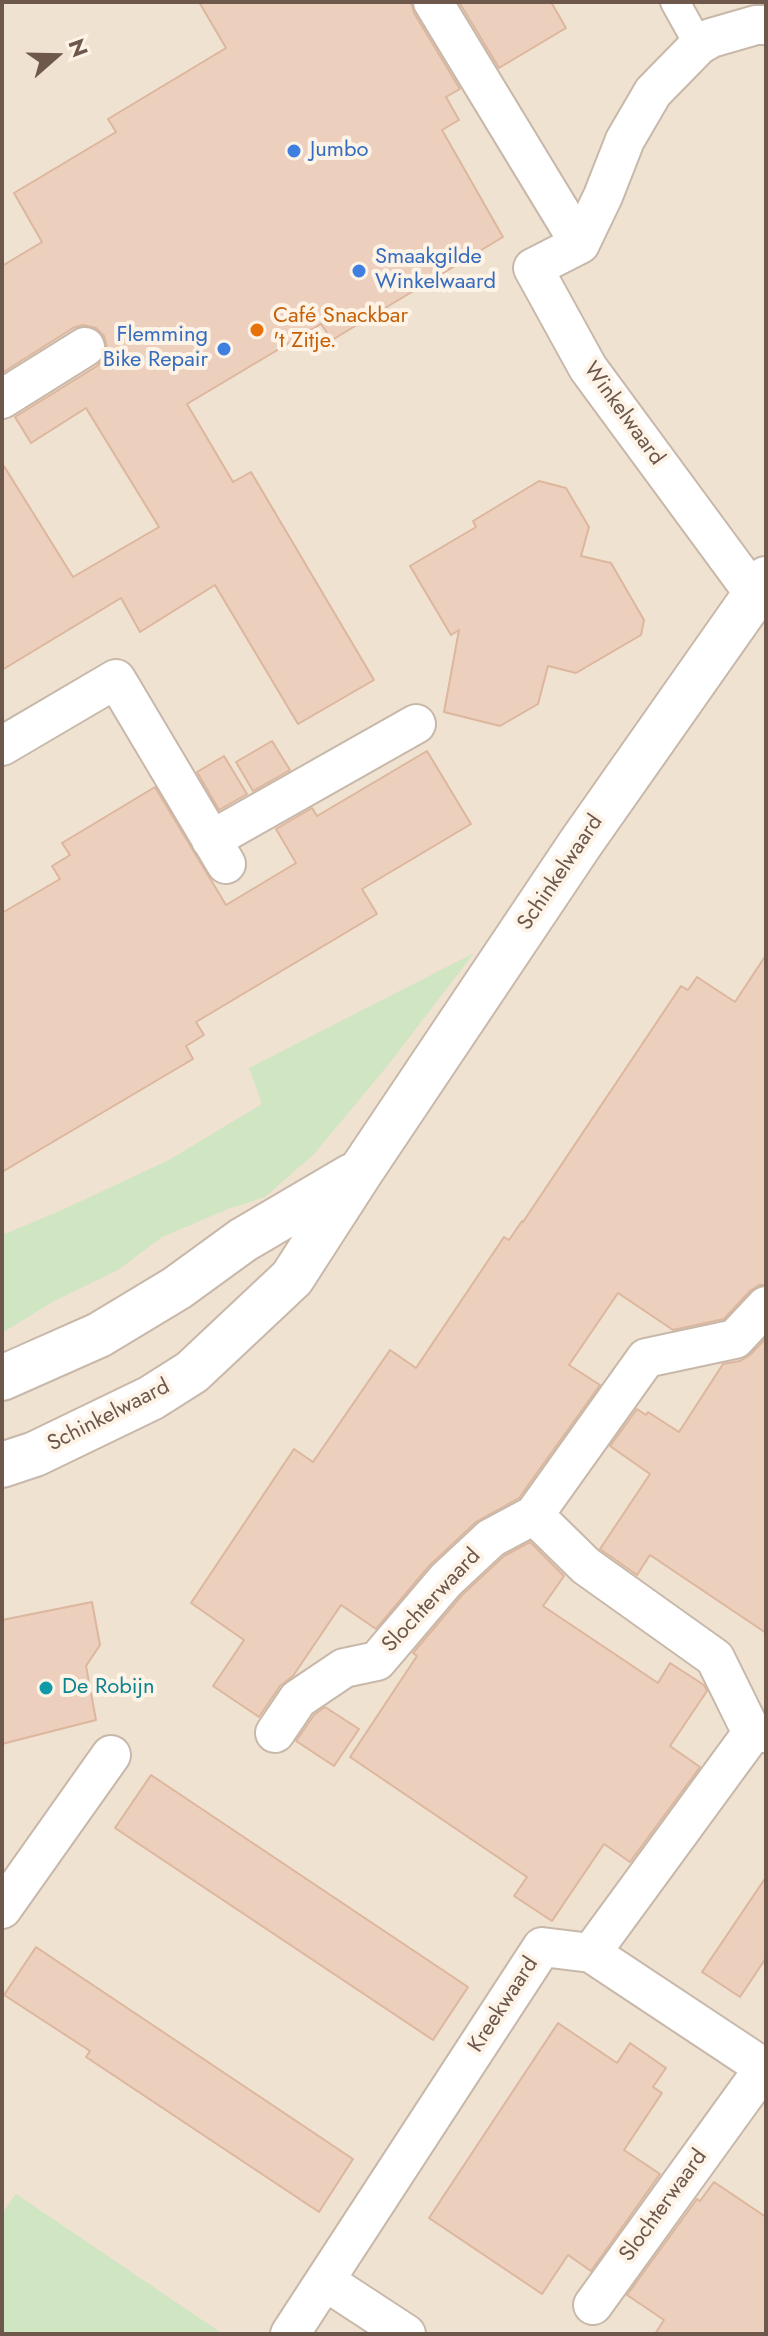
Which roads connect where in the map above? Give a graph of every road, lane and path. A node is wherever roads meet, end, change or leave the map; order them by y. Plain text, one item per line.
1 (433, 2) edge
2 (675, 2) edge
3 (766, 25) edge
4 (699, 45) junction
5 (580, 244) junction
6 (85, 347) dead end
7 (2, 399) edge
8 (760, 587) edge
9 (416, 724) dead end
10 (2, 746) edge
11 (361, 1171) junction
12 (766, 1306) edge
13 (2, 1378) edge
14 (2, 1465) edge
15 (534, 1515) junction
16 (759, 1733) edge
17 (267, 1738) dead end
18 (111, 1755) dead end
19 (2, 1909) edge
20 (591, 1953) junction
21 (765, 2069) edge
22 (325, 2281) junction
23 (593, 2305) dead end
24 (290, 2334) edge
25 (406, 2334) edge

1 - 5 street
2 - 4 street
3 - 4 street
4 - 5 street
5 - 8 street, Winkelwaard
6 - 7 street
8 - 11 street, Schinkelwaard
9 - 10 street
11 - 13 street, Schinkelwaard
11 - 14 street, Schinkelwaard
12 - 15 street, Slochterwaard
15 - 16 street
15 - 17 street, Slochterwaard
16 - 20 street
18 - 19 street
20 - 21 street, Kreekwaard
20 - 22 street, Kreekwaard
21 - 23 street, Slochterwaard
22 - 24 street, Kreekwaard
22 - 25 street

